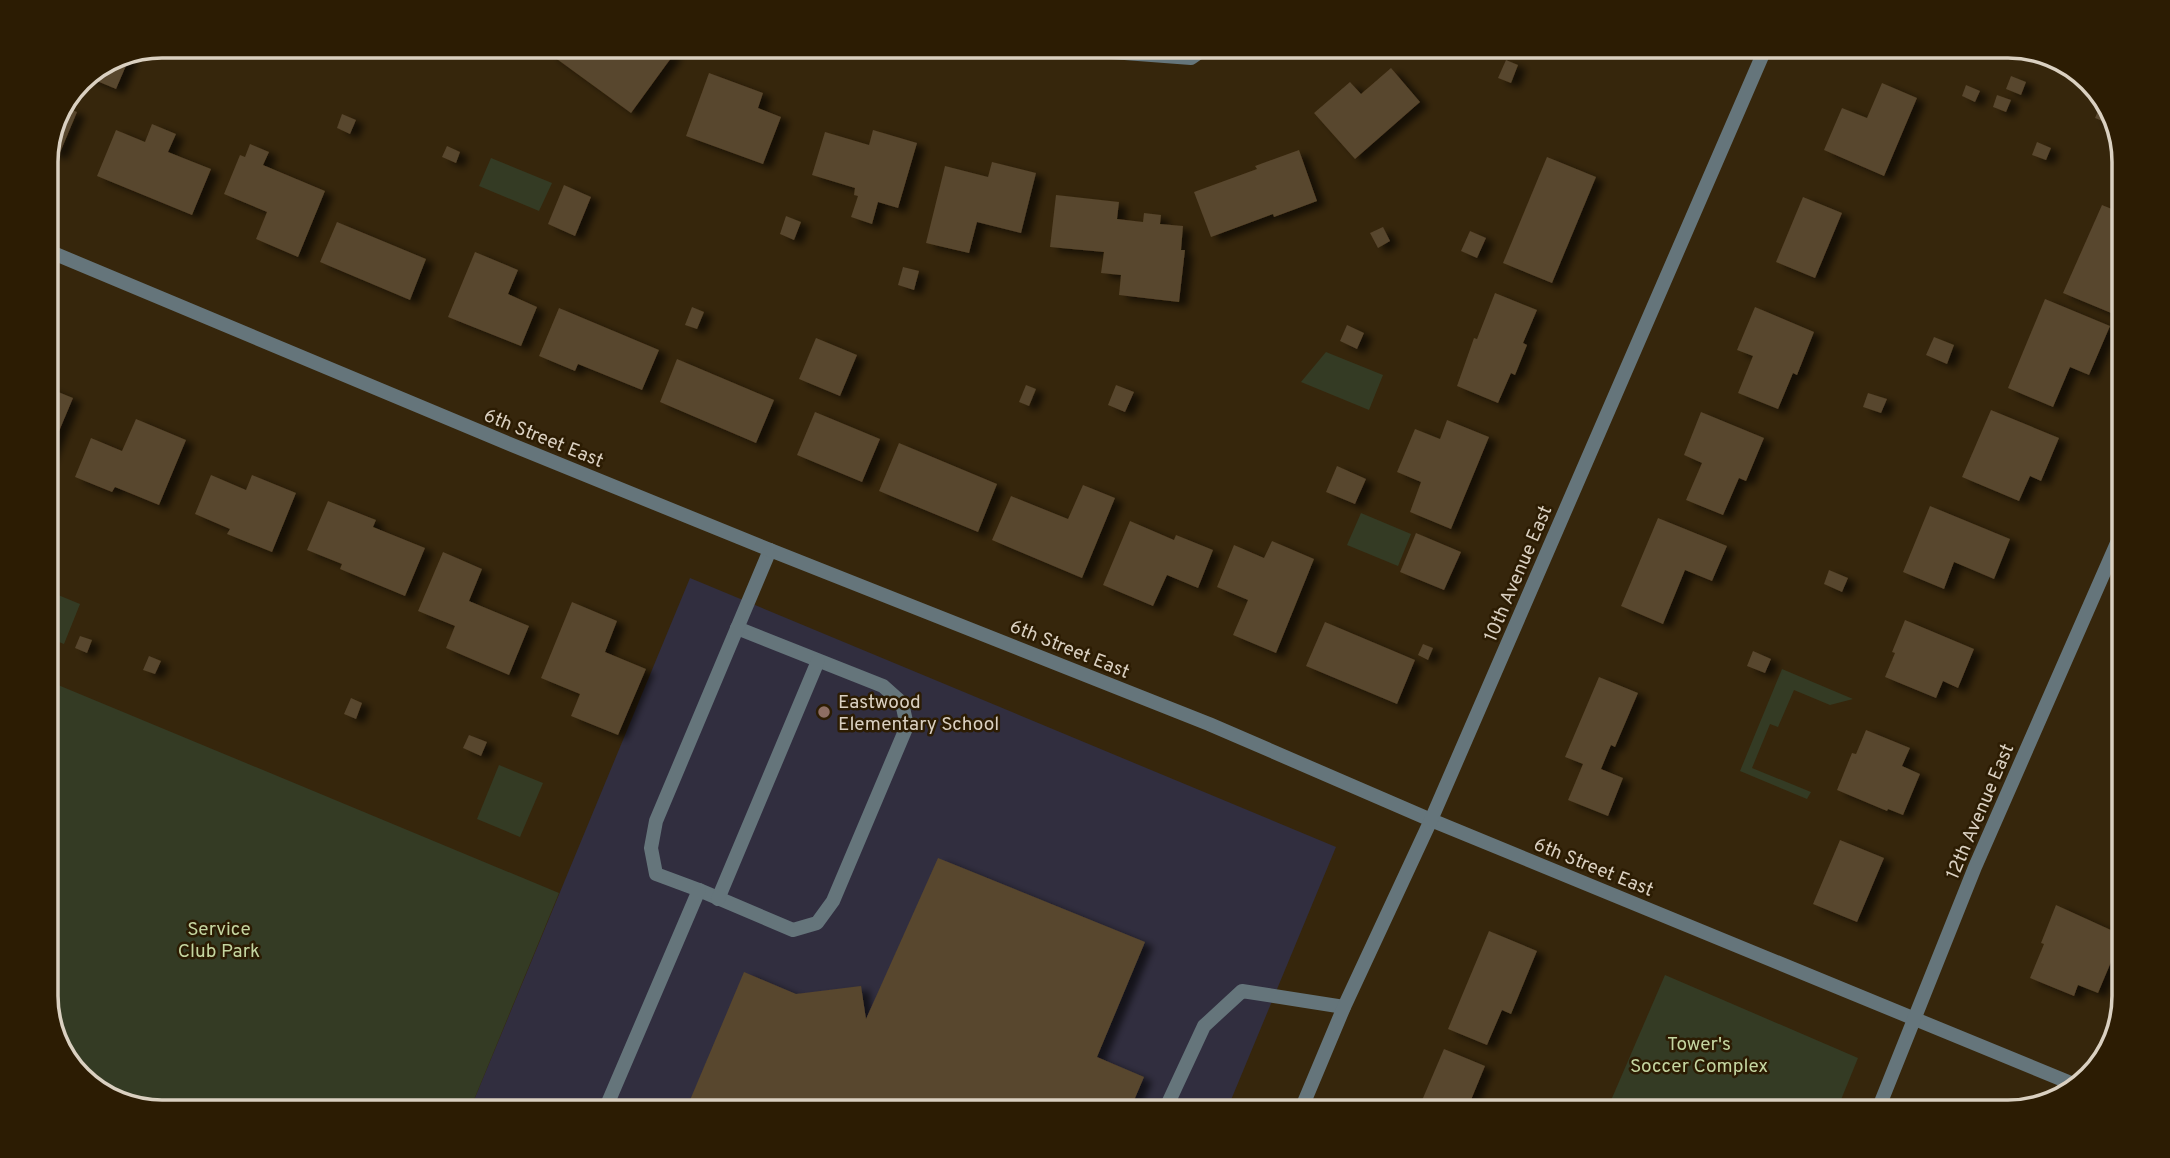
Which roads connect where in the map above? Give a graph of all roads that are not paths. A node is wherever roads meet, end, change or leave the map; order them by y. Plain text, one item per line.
1 (1761, 58) edge
2 (58, 255) edge
3 (770, 550) junction
4 (2112, 554) edge
5 (737, 628) junction
6 (818, 660) junction
7 (1431, 820) junction
8 (699, 890) junction
9 (718, 899) junction
10 (1344, 1007) junction
11 (1915, 1018) junction
12 (2068, 1082) edge
13 (609, 1100) edge
14 (1170, 1100) edge
15 (1305, 1100) edge
16 (1882, 1100) edge

1 - 7 street, 10th Avenue East
2 - 3 street, 6th Street East
3 - 5 street
3 - 7 street, 6th Street East
4 - 11 street, 12th Avenue East
5 - 6 street
5 - 8 street
6 - 9 street
6 - 9 street
7 - 10 street, 10th Avenue East
7 - 11 street, 6th Street East
8 - 9 street
8 - 13 street
10 - 14 street
10 - 15 street, 10th Avenue East
11 - 12 street, 6th Street East
11 - 16 street, 12th Avenue East

